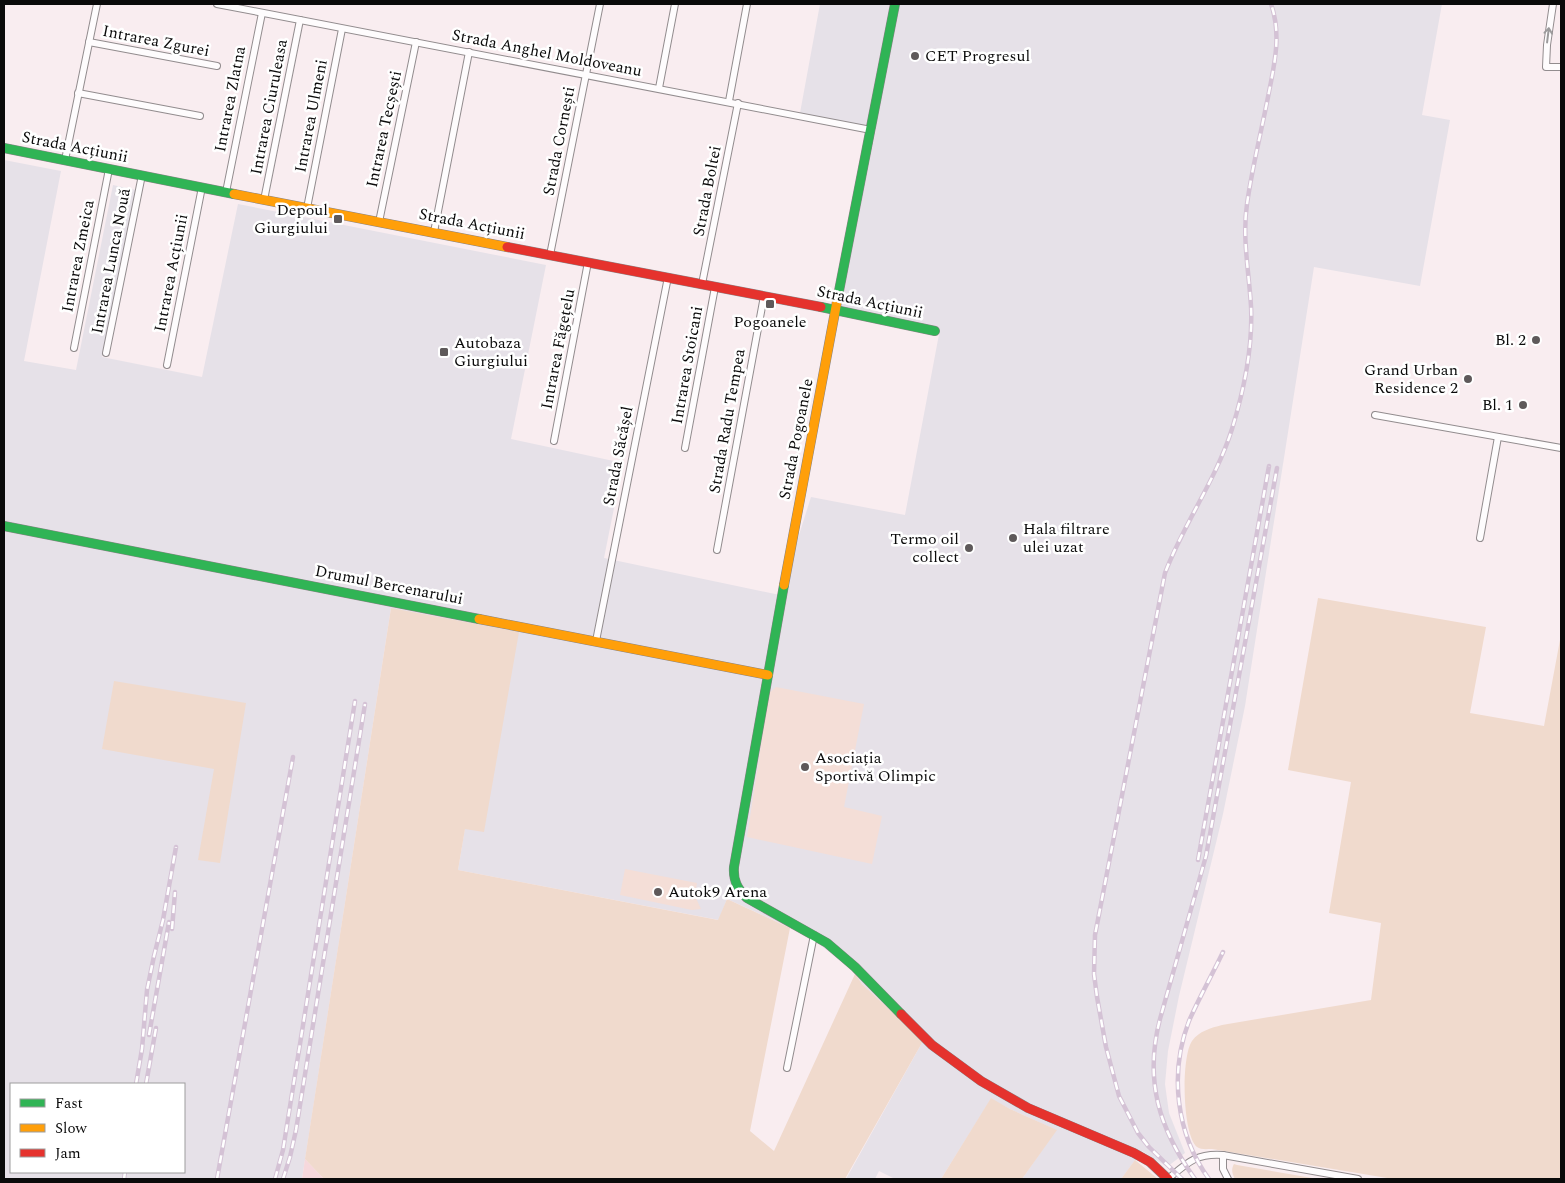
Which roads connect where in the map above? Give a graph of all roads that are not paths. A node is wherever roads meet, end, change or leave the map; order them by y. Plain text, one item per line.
1 (97, 4) edge
2 (217, 4) edge
3 (600, 4) edge
4 (675, 4) edge
5 (747, 4) edge
6 (895, 4) edge
7 (1553, 4) edge
8 (262, 13) junction
9 (300, 20) junction
10 (342, 29) junction
11 (89, 42) junction
12 (416, 42) junction
13 (469, 52) junction
14 (217, 66) dead end
15 (1561, 67) edge
16 (586, 74) junction
17 (659, 88) junction
18 (78, 93) junction
19 (729, 101) junction
20 (738, 103) junction
21 (200, 116) dead end
22 (871, 130) junction
23 (4, 148) edge
24 (64, 160) junction
25 (109, 169) junction
26 (142, 175) junction
27 (202, 187) junction
28 (226, 192) junction
29 (264, 200) junction
30 (307, 208) junction
31 (379, 222) junction
32 (434, 232) junction
33 (550, 255) junction
34 (588, 262) junction
35 (668, 277) junction
36 (702, 284) junction
37 (715, 287) junction
38 (764, 296) junction
39 (835, 310) junction
40 (935, 331) dead end
41 (74, 348) dead end
42 (106, 353) dead end
43 (167, 365) dead end
44 (1375, 415) dead end
45 (1498, 437) junction
46 (554, 441) dead end
47 (685, 448) dead end
48 (1561, 448) edge
49 (4, 526) edge
50 (1480, 538) dead end
51 (717, 550) dead end
52 (596, 641) junction
53 (768, 675) junction
54 (814, 935) junction
55 (787, 1068) dead end
56 (1222, 1155) junction
57 (1168, 1179) edge
58 (1228, 1179) edge
59 (1358, 1179) edge

1 - 11 street
2 - 8 street, Strada Anghel Moldoveanu
3 - 16 street, Strada Cornești
4 - 17 street
5 - 19 street
6 - 22 street, Strada Pogoanele
15 -> 7 street
8 - 9 street, Strada Anghel Moldoveanu
8 - 28 street, Intrarea Zlatna
9 - 10 street, Strada Anghel Moldoveanu
9 - 29 street, Intrarea Ciuruleasa
10 - 12 street, Strada Anghel Moldoveanu
10 - 30 street, Intrarea Ulmeni
11 - 14 street, Intrarea Zgurei
11 - 18 street
12 - 13 street, Strada Anghel Moldoveanu
12 - 31 street, Intrarea Tecșești
13 - 16 street, Strada Anghel Moldoveanu
13 - 32 street
16 - 17 street, Strada Anghel Moldoveanu
16 - 33 street, Strada Cornești
17 - 19 street, Strada Anghel Moldoveanu
18 - 21 street
18 - 24 street
19 - 20 street, Strada Anghel Moldoveanu
20 - 22 street, Strada Anghel Moldoveanu
20 - 36 street, Strada Boltei
22 - 39 street, Strada Pogoanele
23 - 24 street, Strada Acțiunii
24 - 25 street, Strada Acțiunii
25 - 26 street, Strada Acțiunii
25 - 41 street, Intrarea Zmeica
26 - 27 street, Strada Acțiunii
26 - 42 street, Intrarea Lunca Nouă
27 - 28 street, Strada Acțiunii
27 - 43 street, Intrarea Acțiunii
28 - 29 street, Strada Acțiunii
29 - 30 street, Strada Acțiunii
30 - 31 street, Strada Acțiunii
31 - 32 street, Strada Acțiunii
32 - 33 street, Strada Acțiunii
33 - 34 street, Strada Acțiunii
34 - 35 street, Strada Acțiunii
34 - 46 street, Intrarea Făgețelu
35 - 36 street, Strada Acțiunii
35 - 52 street, Strada Săcășel
36 - 37 street, Strada Acțiunii
37 - 38 street, Strada Acțiunii
37 - 47 street, Intrarea Stoicani
38 - 39 street, Strada Acțiunii
38 - 51 street, Strada Radu Tempea
39 - 40 street, Strada Acțiunii
39 - 53 street, Strada Pogoanele
44 - 45 street
45 - 48 street
45 - 50 street
49 - 52 street, Drumul Bercenarului
52 - 53 street, Drumul Bercenarului
53 - 54 street, Strada Pogoanele
54 - 55 street
54 - 57 street
56 - 57 street
56 - 58 street
56 - 59 street

